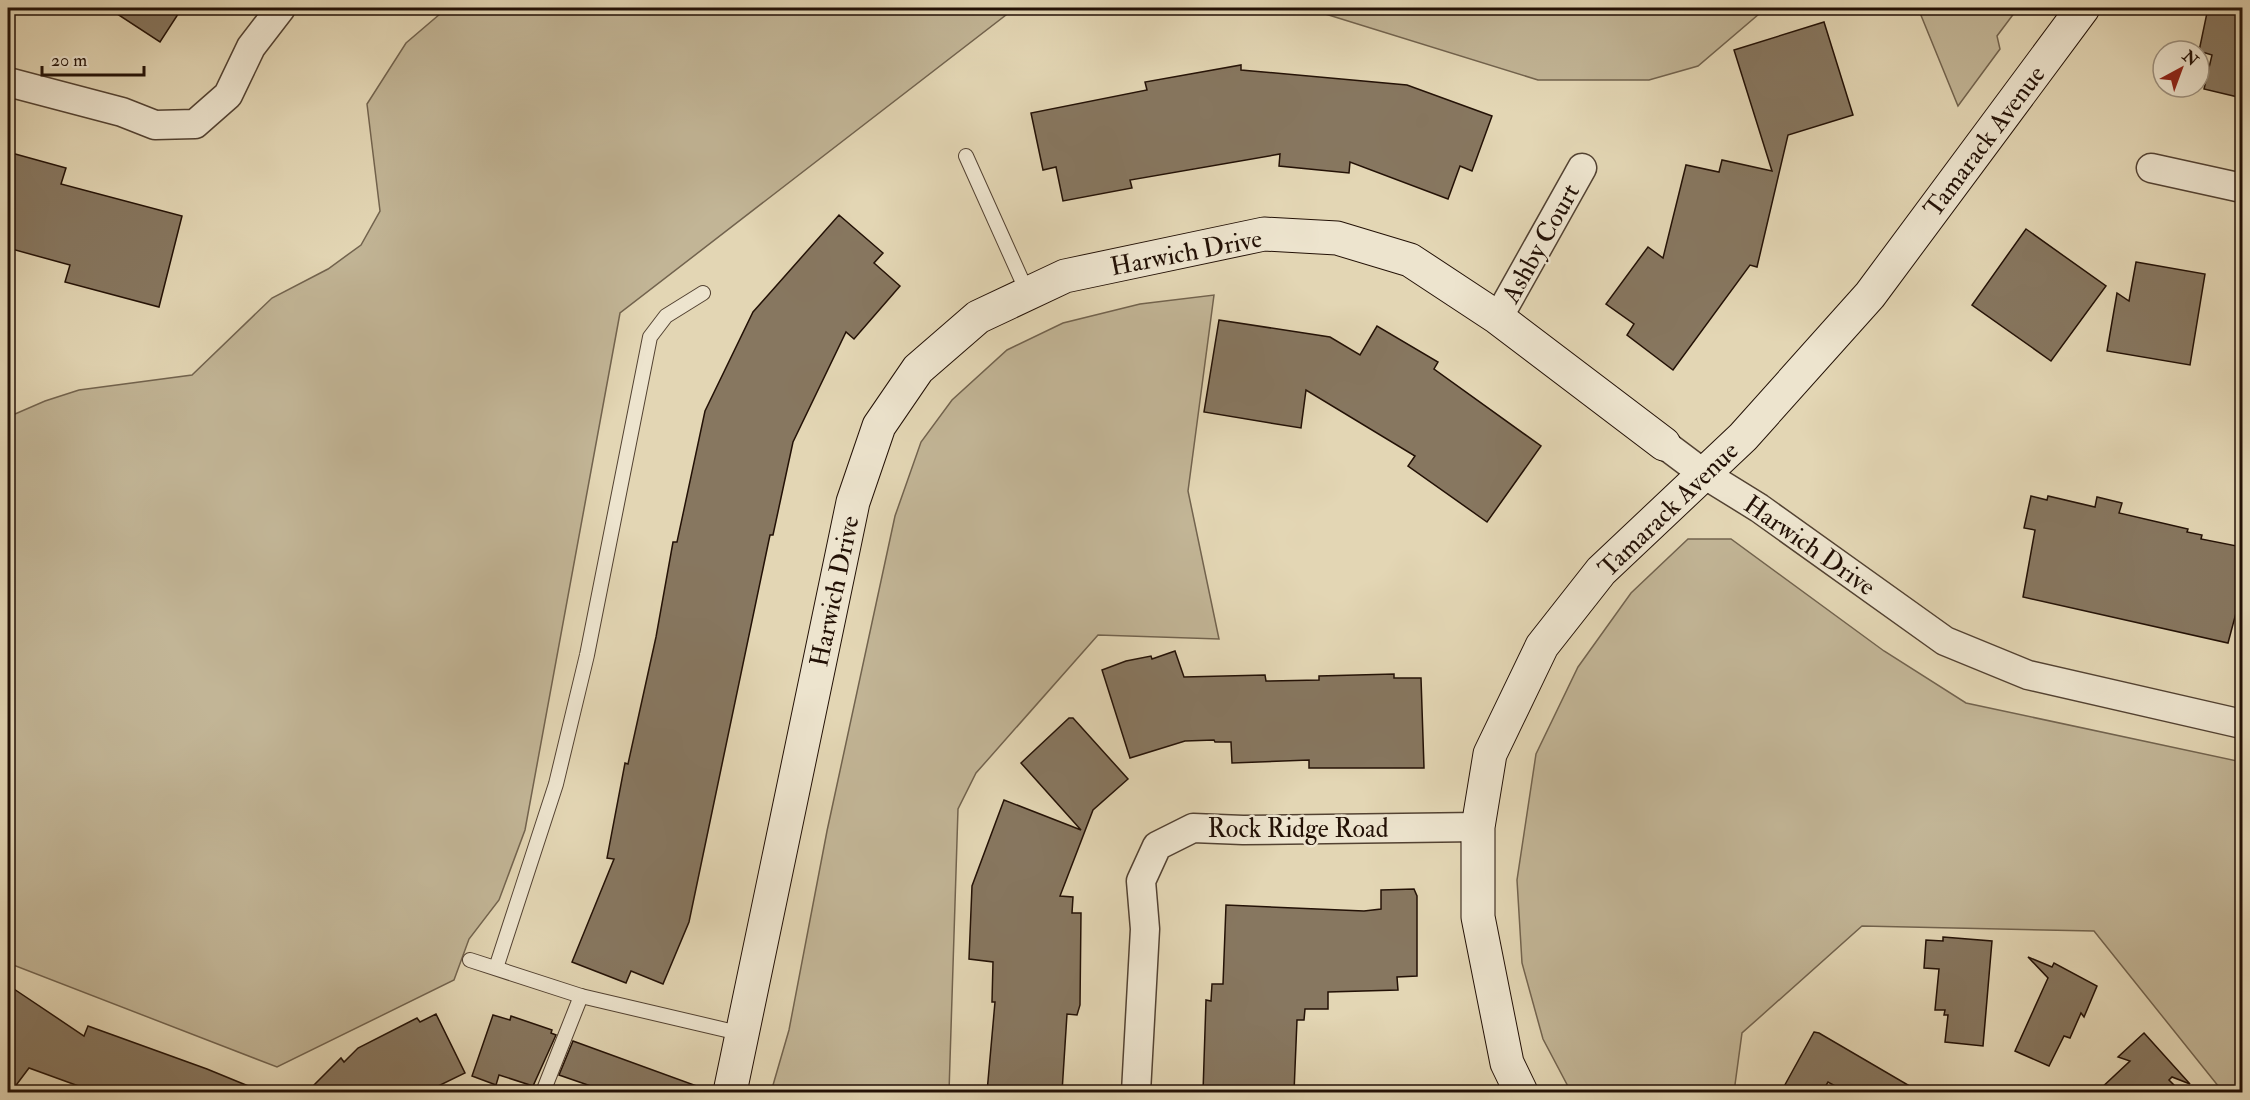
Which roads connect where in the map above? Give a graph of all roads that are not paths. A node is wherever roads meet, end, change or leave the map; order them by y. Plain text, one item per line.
1 (281, 8) edge
2 (2083, 8) edge
3 (8, 82) edge
4 (966, 156) dead end
5 (1582, 168) dead end
6 (2151, 168) dead end
7 (2242, 188) edge
8 (703, 292) dead end
9 (1028, 294) junction
10 (1498, 318) junction
11 (1664, 444) joint
12 (1704, 474) junction
13 (2242, 724) edge
14 (1478, 827) junction
15 (470, 960) dead end
16 (496, 969) junction
17 (581, 996) junction
18 (743, 1035) junction
19 (543, 1092) edge
20 (730, 1092) edge
21 (1136, 1092) edge
22 (1521, 1092) edge

1 - 3 street
2 - 12 street, Tamarack Avenue
4 - 9 lane
5 - 10 street, Ashby Court
6 - 7 street
8 - 16 lane
9 - 10 street, Harwich Drive
9 - 18 street, Harwich Drive
10 - 11 street, Harwich Drive
11 - 12 street, Harwich Drive
12 - 13 street, Harwich Drive
12 - 14 street, Tamarack Avenue
14 - 21 street, Rock Ridge Road
14 - 22 street, Tamarack Avenue
15 - 16 lane
16 - 17 lane
17 - 18 lane
17 - 19 lane
18 - 20 street, Harwich Drive

